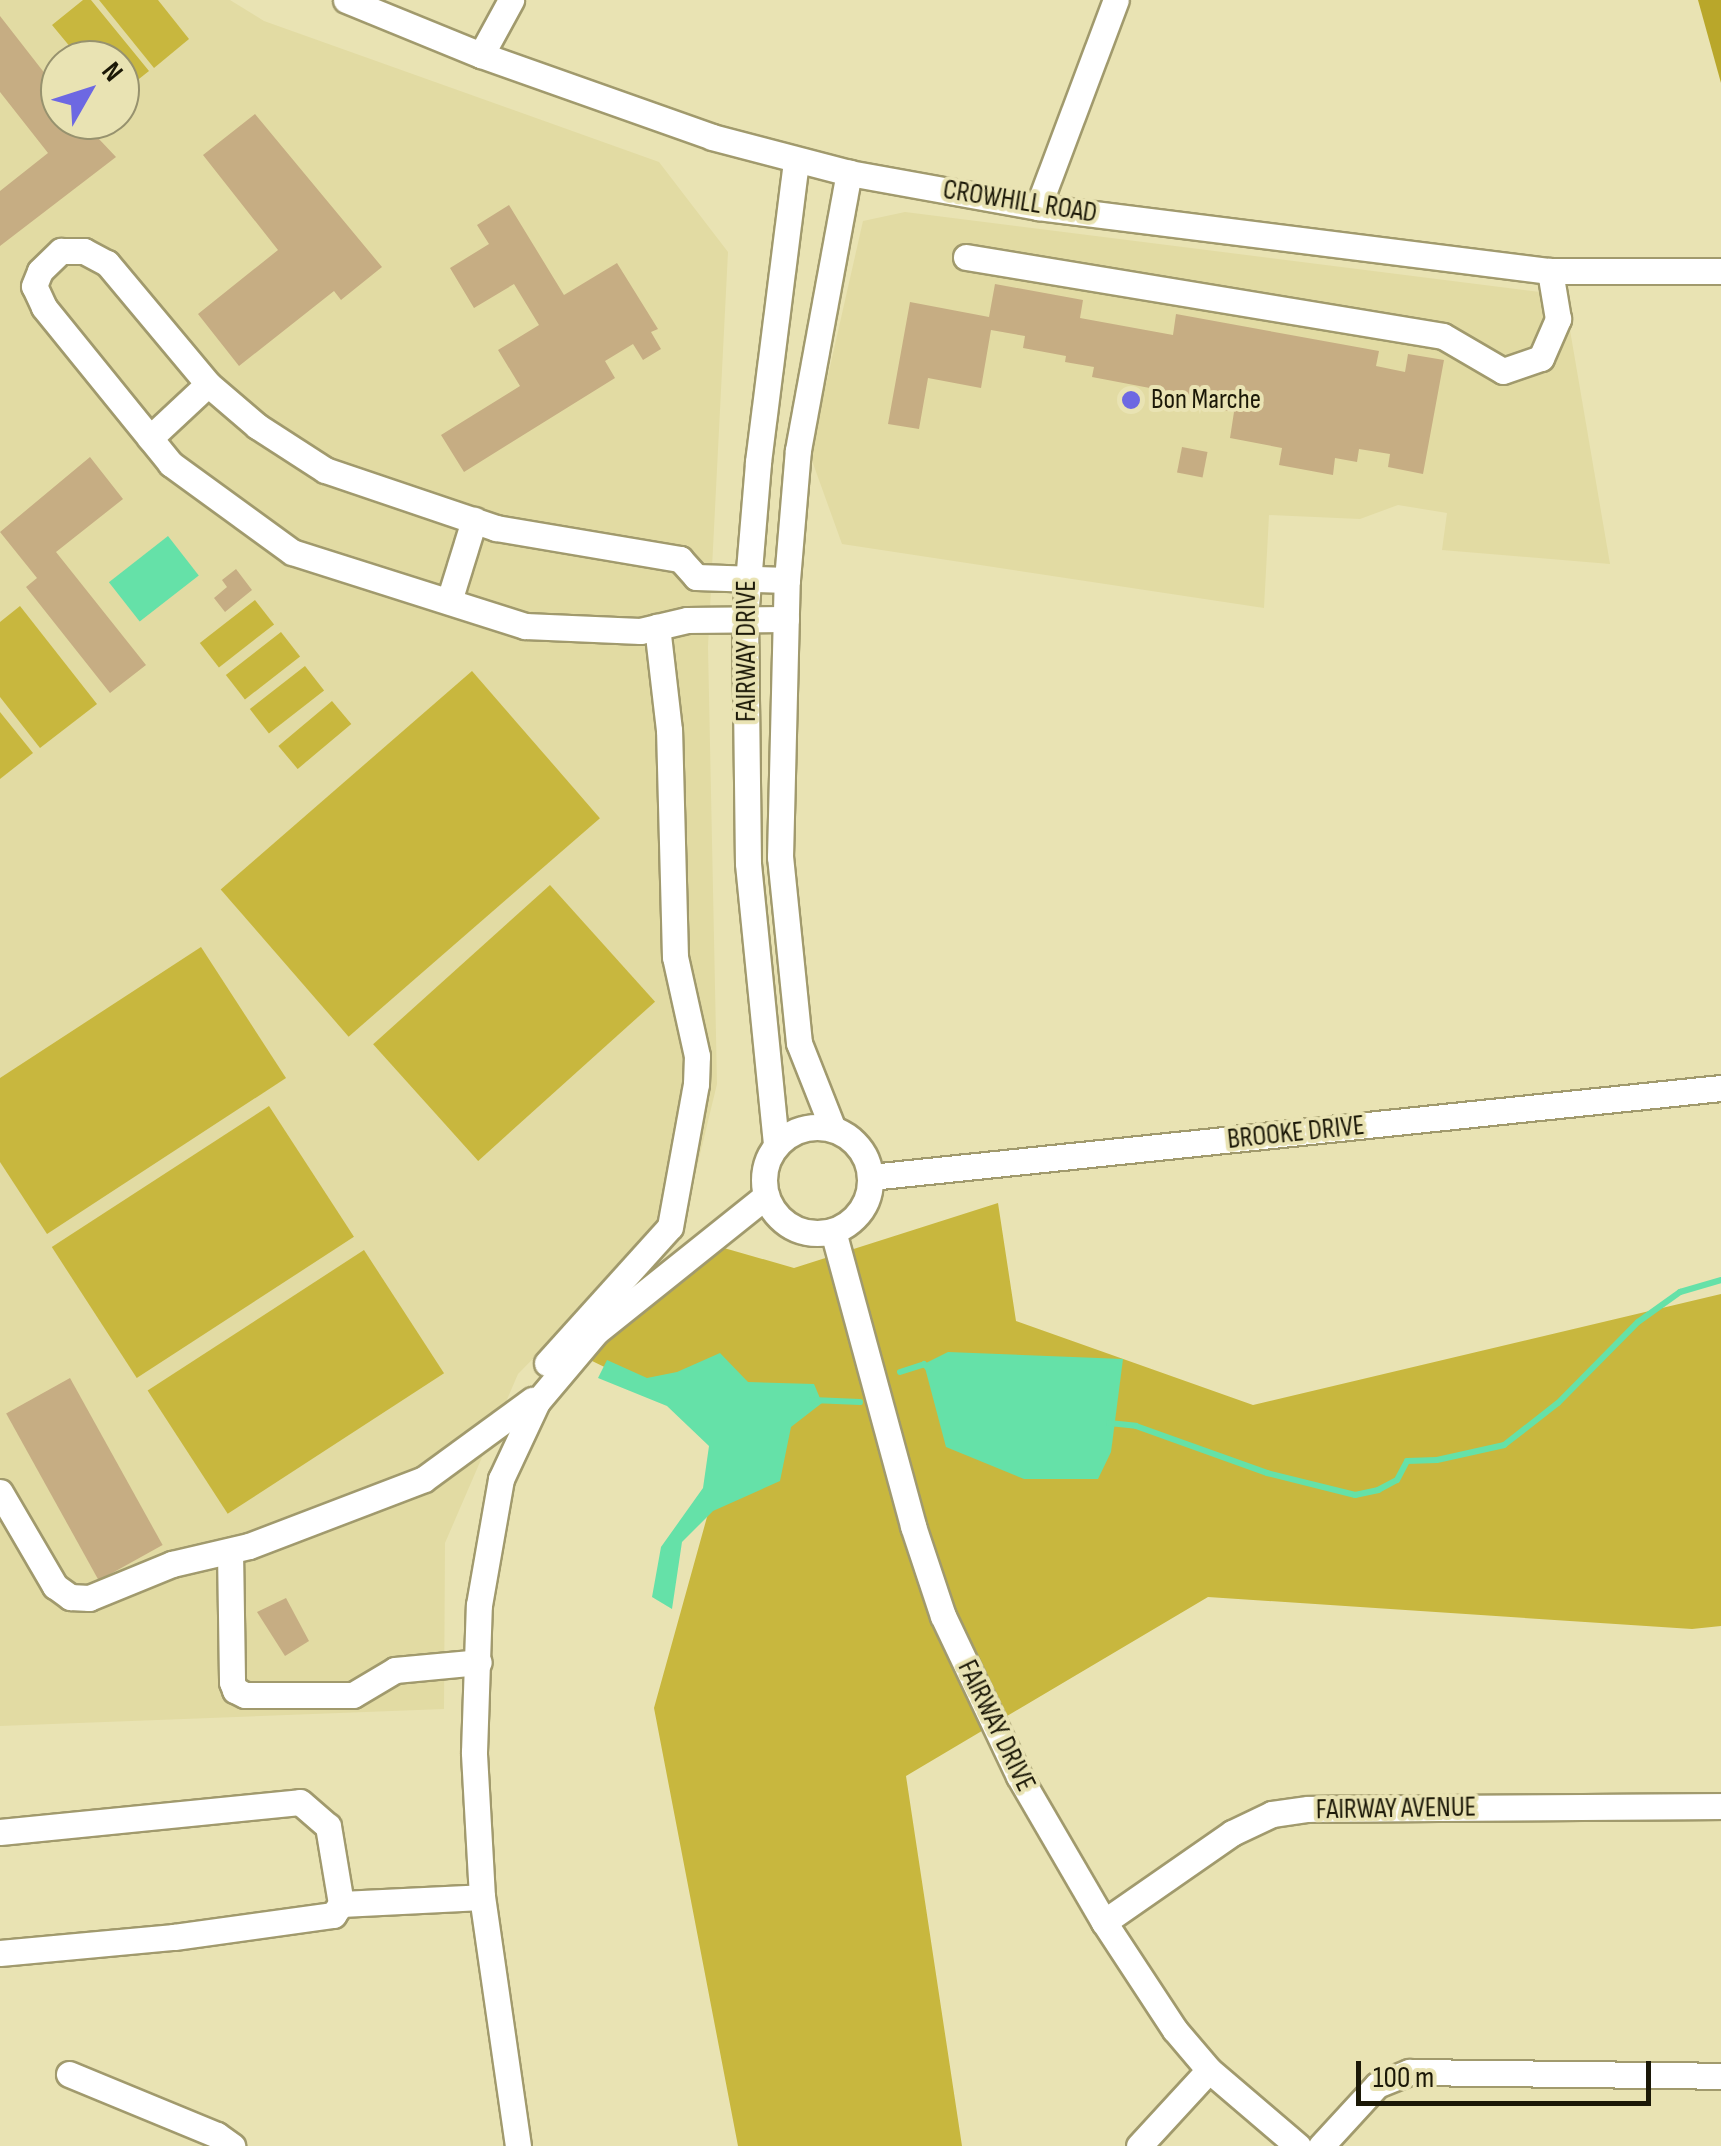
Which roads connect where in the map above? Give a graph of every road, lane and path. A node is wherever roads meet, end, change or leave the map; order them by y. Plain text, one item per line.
1 (346, 0) edge
2 (511, 0) edge
3 (1116, 0) edge
4 (481, 56) junction
5 (796, 160) junction
6 (850, 173) junction
7 (1038, 208) junction
8 (966, 258) dead end
9 (1550, 271) junction
10 (1721, 271) edge
11 (208, 384) junction
12 (150, 438) junction
13 (474, 520) junction
14 (787, 580) junction
15 (746, 581) junction
16 (449, 601) junction
17 (745, 618) junction
18 (786, 619) junction
19 (657, 627) junction
20 (1721, 1088) edge
21 (833, 1129) junction
22 (776, 1144) junction
23 (871, 1177) junction
24 (766, 1196) junction
25 (832, 1231) junction
26 (548, 1388) junction
27 (512, 1415) junction
28 (0, 1492) edge
29 (230, 1551) junction
30 (479, 1662) junction
31 (1721, 1806) edge
32 (0, 1832) edge
33 (482, 1897) junction
34 (341, 1904) junction
35 (1104, 1922) junction
36 (0, 1953) edge
37 (1208, 2070) junction
38 (70, 2074) dead end
39 (1721, 2076) edge
40 (232, 2146) edge
41 (518, 2146) edge
42 (1139, 2146) edge
43 (1298, 2146) edge
44 (1321, 2146) edge

1 - 4 street, CROWHILL ROAD
2 - 4 street
3 - 7 street
4 - 5 street, CROWHILL ROAD
5 - 6 street, CROWHILL ROAD
5 - 15 street, FAIRWAY DRIVE
6 - 7 street, CROWHILL ROAD
6 - 14 street, FAIRWAY DRIVE
7 - 9 street, CROWHILL ROAD
8 - 9 street
9 - 10 street, CROWHILL ROAD
11 - 12 street
11 - 12 street
11 - 13 street
12 - 16 street
13 - 15 street
13 - 16 street
14 - 15 street
14 - 18 street, FAIRWAY DRIVE
15 - 17 street, FAIRWAY DRIVE
16 - 19 street
17 - 18 street
17 - 19 street
17 - 22 street, FAIRWAY DRIVE
18 - 21 street, FAIRWAY DRIVE
19 - 27 street
20 - 23 street, BROOKE DRIVE
21 - 22 street
21 - 23 street
22 - 24 street
23 - 25 street
24 - 25 street
24 - 26 street
25 - 35 street, FAIRWAY DRIVE
26 - 27 street
26 - 30 street
27 - 29 street
28 - 29 street
29 - 30 street
30 - 33 street
31 - 35 street, FAIRWAY AVENUE
32 - 34 street
33 - 34 street
33 - 41 street
34 - 36 street
35 - 37 street, FAIRWAY DRIVE
37 - 42 street
37 - 43 street, FAIRWAY DRIVE
38 - 40 street
39 - 44 street

